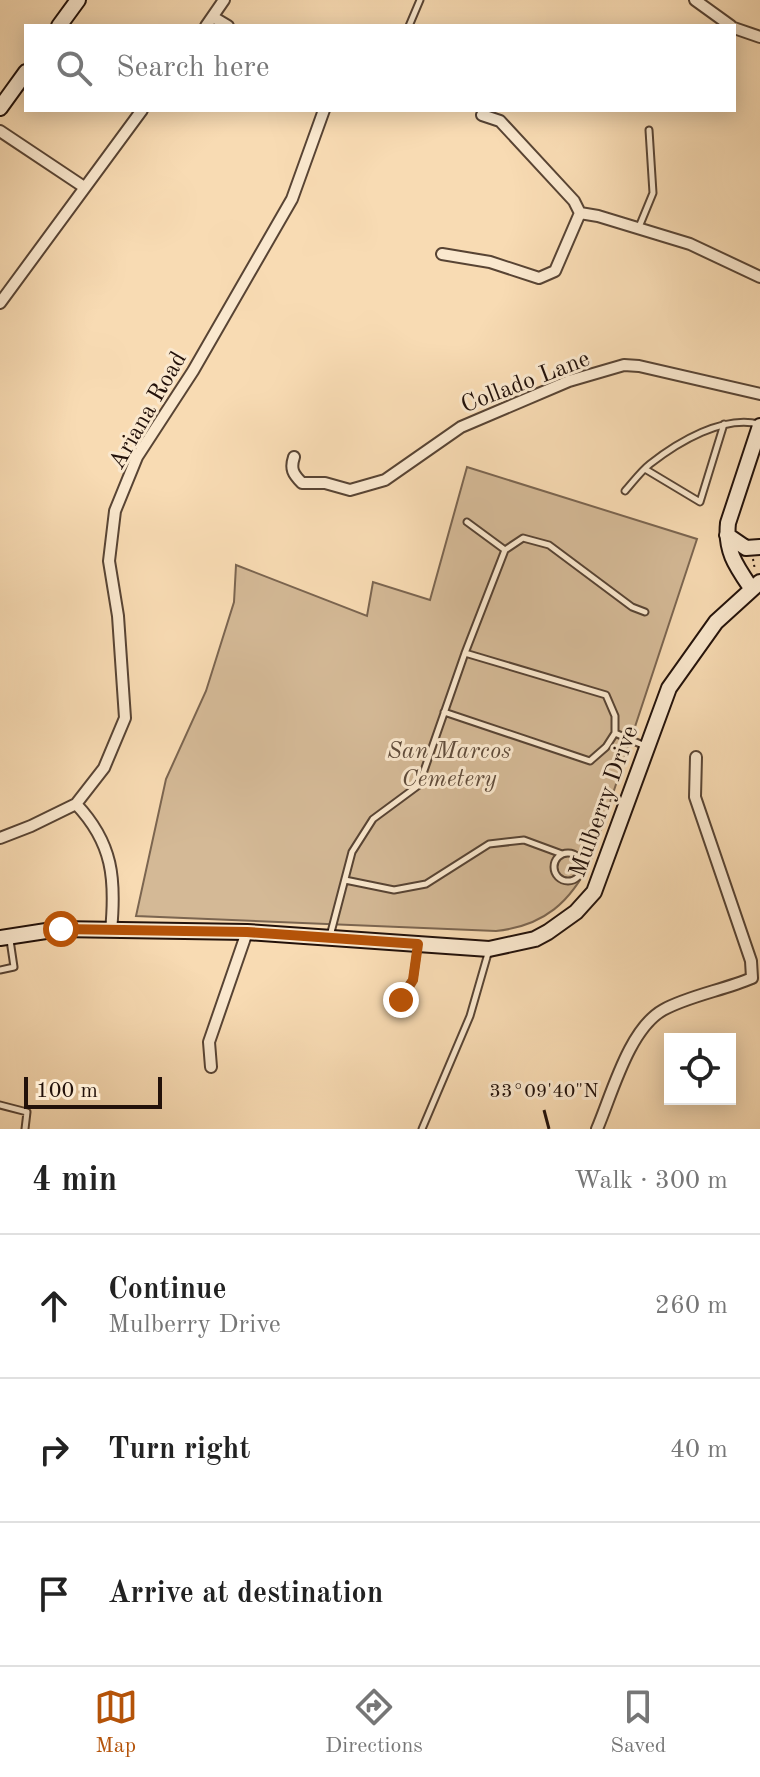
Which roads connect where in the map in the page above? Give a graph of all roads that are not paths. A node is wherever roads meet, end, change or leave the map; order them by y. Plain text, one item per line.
1 (78, 0) edge
2 (224, 0) edge
3 (420, 0) edge
4 (695, 0) edge
5 (209, 21) edge
6 (60, 24) edge
7 (410, 24) edge
8 (728, 24) edge
9 (736, 28) edge
10 (760, 37) edge
11 (24, 75) edge
12 (0, 108) edge
13 (140, 112) edge
14 (323, 112) edge
15 (482, 115) dead end
16 (649, 130) dead end
17 (0, 131) edge
18 (84, 187) junction
19 (580, 213) junction
20 (638, 228) junction
21 (442, 254) dead end
22 (760, 277) edge
23 (0, 303) edge
24 (760, 394) edge
25 (724, 424) junction
26 (760, 426) edge
27 (294, 457) dead end
28 (645, 469) junction
29 (625, 491) dead end
30 (467, 522) dead end
31 (727, 535) junction
32 (760, 547) edge
33 (505, 550) junction
34 (755, 580) edge
35 (645, 612) dead end
36 (465, 653) junction
37 (444, 712) junction
38 (615, 733) junction
39 (646, 747) junction
40 (696, 757) dead end
41 (76, 804) junction
42 (0, 838) edge
43 (562, 854) junction
44 (345, 880) junction
45 (111, 931) junction
46 (247, 932) junction
47 (5, 937) edge
48 (329, 938) junction
49 (418, 944) junction
50 (489, 949) junction
51 (0, 970) edge
52 (397, 1011) dead end
53 (211, 1067) dead end
54 (0, 1105) edge
55 (25, 1129) edge
56 (422, 1129) edge
57 (597, 1129) edge

1 - 6 main road
2 - 5 street
3 - 7 lane
4 - 8 street
9 - 10 street
11 - 12 main road
13 - 18 street
14 - 41 street, Ariana Road
15 - 19 street
16 - 20 lane
17 - 18 street
18 - 23 street
19 - 20 street
19 - 21 street
20 - 22 street
24 - 27 street, Collado Lane
25 - 26 lane
25 - 28 lane
25 - 28 lane
26 - 31 main road
28 - 29 lane
30 - 33 lane
31 - 32 main road
31 - 34 main road
33 - 35 lane
33 - 36 lane
34 - 39 main road, Mulberry Drive
36 - 37 lane
36 - 38 lane
37 - 38 lane
37 - 44 lane
38 - 39 lane
39 - 50 main road, Mulberry Drive
40 - 57 street
41 - 42 street, Ariana Road
41 - 45 street
43 - 43 lane
43 - 44 lane
44 - 48 lane
45 - 46 main road, Mulberry Drive
45 - 47 main road, Mulberry Drive
46 - 48 main road, Mulberry Drive
46 - 53 street
47 - 51 lane
48 - 49 main road, Mulberry Drive
49 - 50 main road, Mulberry Drive
49 - 52 lane
50 - 56 lane
54 - 55 lane

